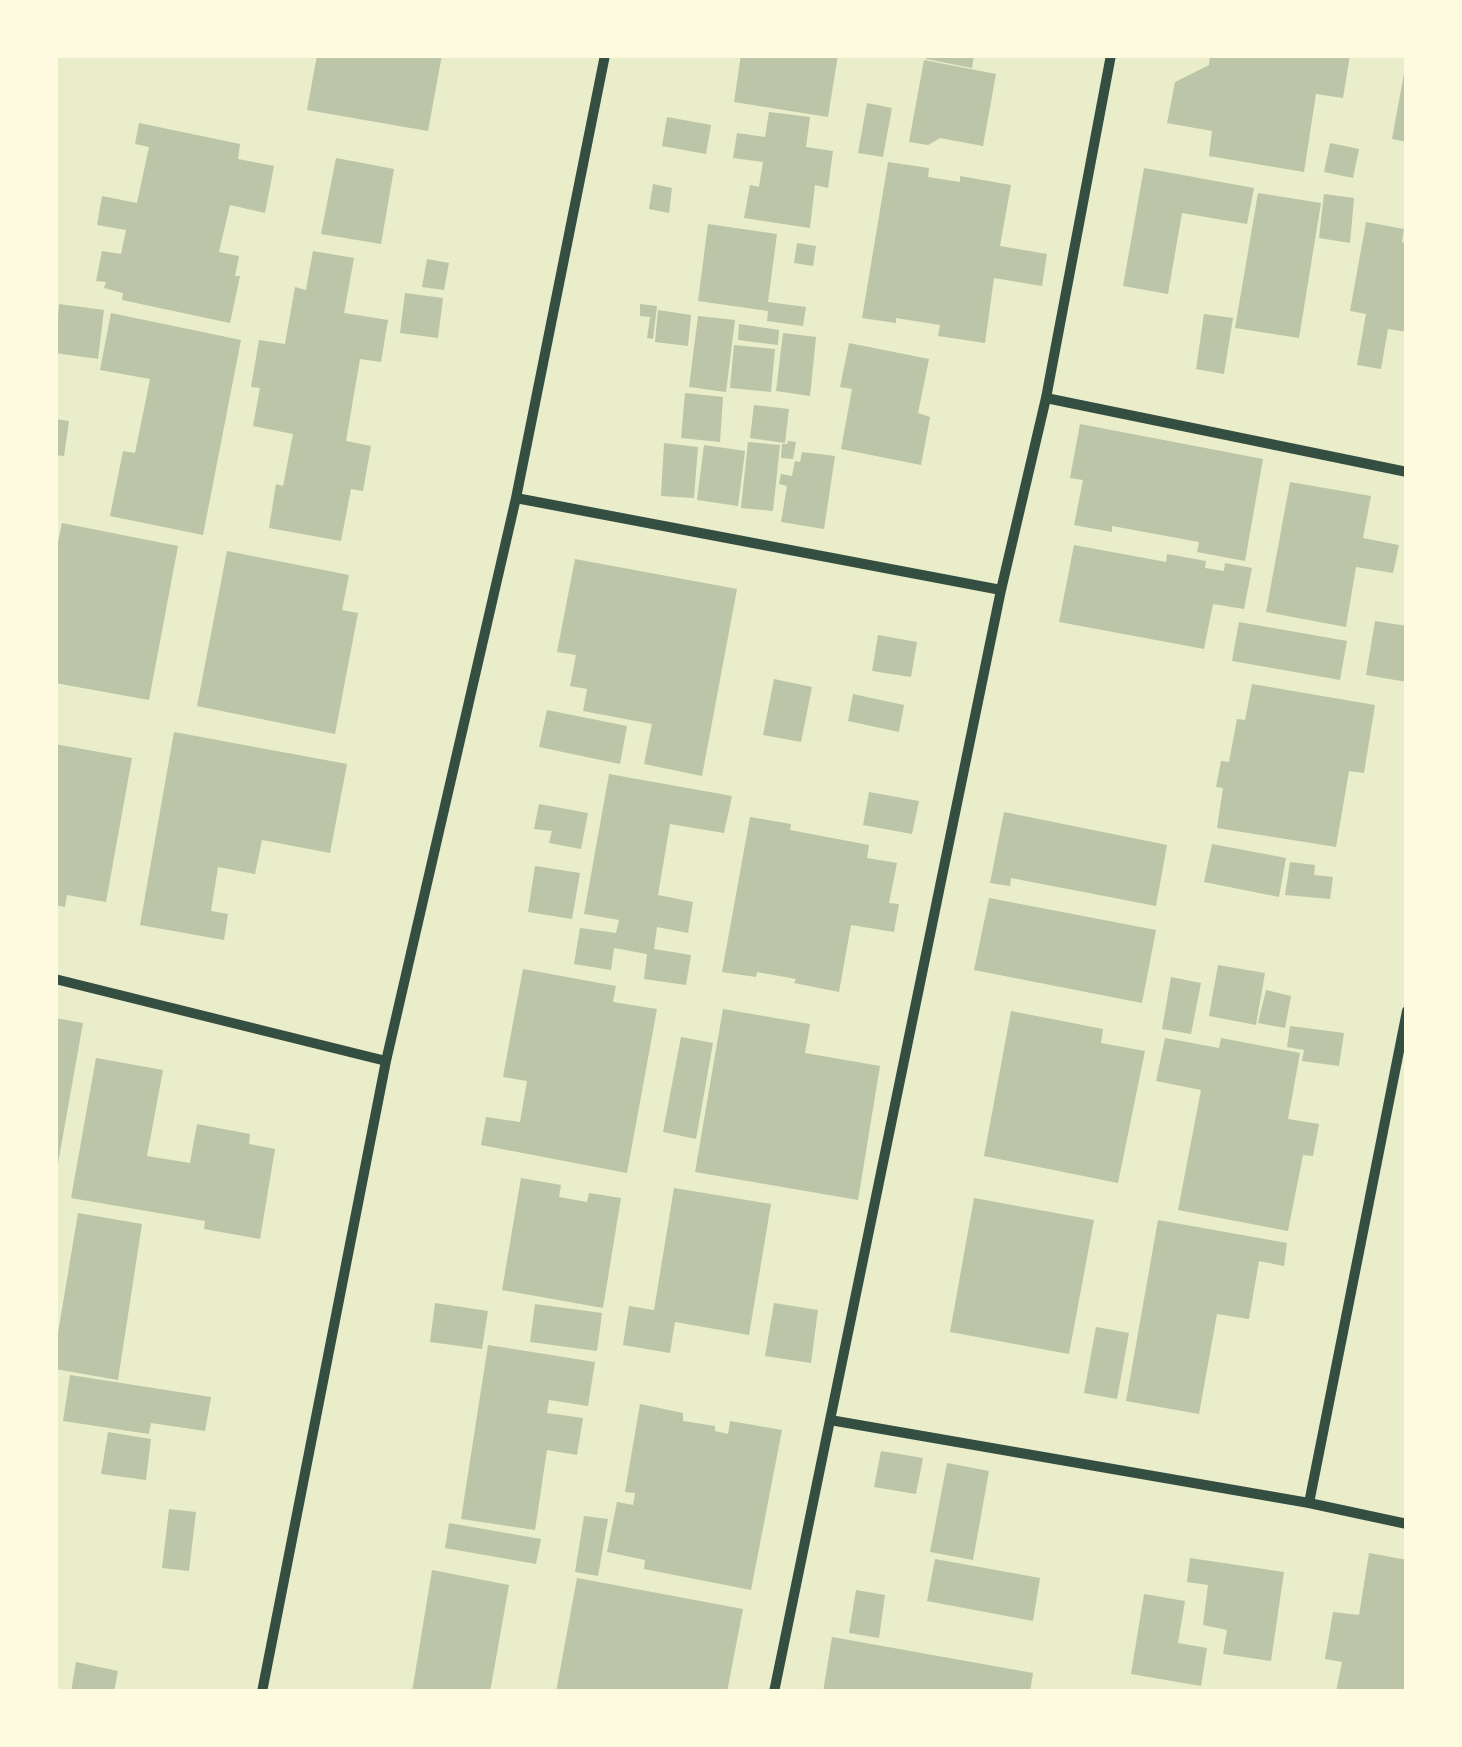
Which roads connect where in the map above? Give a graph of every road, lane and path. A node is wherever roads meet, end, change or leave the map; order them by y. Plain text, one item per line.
1 (605, 55) edge
2 (1112, 55) edge
3 (1046, 398) junction
4 (1407, 472) edge
5 (516, 498) junction
6 (1001, 590) junction
7 (55, 979) edge
8 (1407, 1011) edge
9 (386, 1060) junction
10 (830, 1420) junction
11 (1309, 1503) junction
12 (1407, 1524) edge
13 (262, 1692) edge
14 (774, 1692) edge

1 - 5 street
2 - 3 street
3 - 4 street
3 - 6 street
5 - 6 street
5 - 9 street
6 - 10 street
7 - 9 street
8 - 11 street
9 - 13 street
10 - 11 street
10 - 14 street
11 - 12 street

